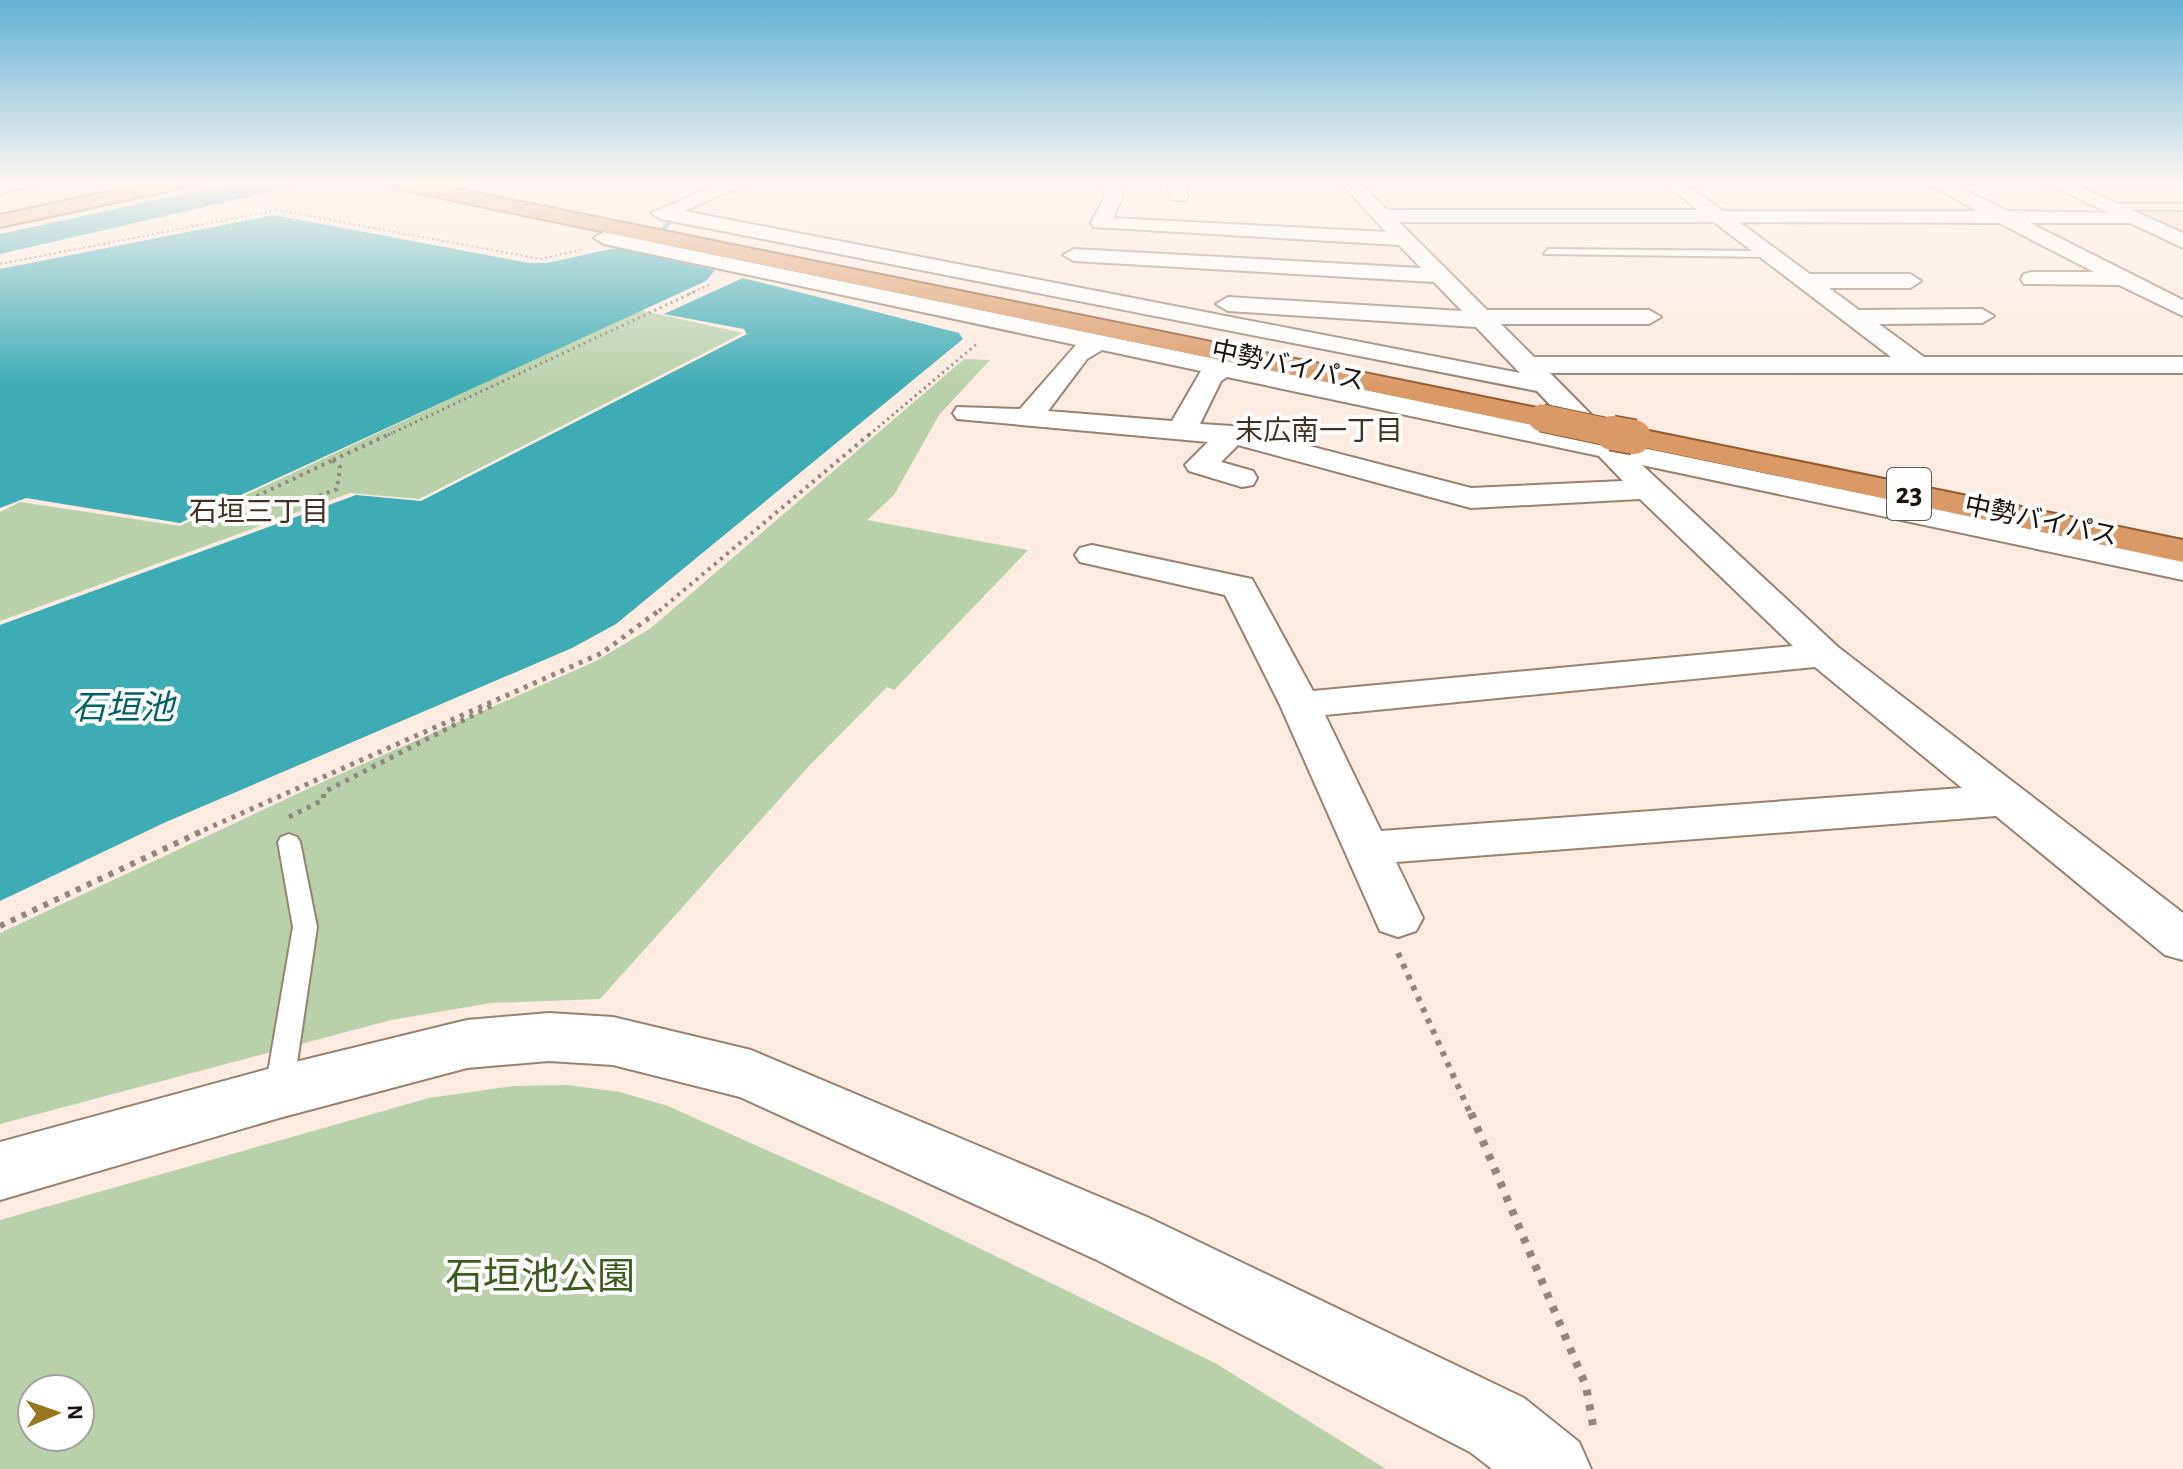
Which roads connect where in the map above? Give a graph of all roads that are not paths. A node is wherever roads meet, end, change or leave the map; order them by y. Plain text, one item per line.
1 (664, 251) edge
2 (727, 251) edge
3 (852, 251) edge
4 (1078, 251) edge
5 (1415, 251) edge
6 (1763, 251) edge
7 (2068, 251) edge
8 (1548, 252) dead end
9 (1768, 254) junction
10 (1074, 255) junction
11 (1441, 276) junction
12 (2032, 279) dead end
13 (2123, 279) junction
14 (1806, 281) junction
15 (1910, 281) dead end
16 (1046, 289) junction
17 (1071, 294) junction
18 (1459, 295) junction
19 (1606, 296) dead end
20 (2183, 309) edge
21 (1649, 317) dead end
22 (1852, 317) junction
23 (1483, 319) junction
24 (1881, 338) junction
25 (1098, 342) junction
26 (1918, 365) junction
27 (2183, 365) edge
28 (1224, 367) junction
29 (1538, 374) junction
30 (967, 413) dead end
31 (1028, 418) junction
32 (1182, 430) junction
33 (1232, 435) junction
34 (1622, 443) junction
35 (1242, 478) dead end
36 (1648, 489) junction
37 (2183, 551) edge
38 (1092, 555) dead end
39 (2183, 570) edge
40 (1824, 655) junction
41 (1300, 705) junction
42 (2005, 800) junction
43 (289, 842) road end
44 (1367, 848) junction
45 (1398, 918) road end
46 (2183, 941) edge
47 (279, 1092) junction
48 (0, 1171) edge
49 (1573, 1450) edge

1 - 25 street
2 - 34 highway, 中勢バイパス / 23, bridge
3 - 16 street
4 - 10 street
5 - 11 street
6 - 9 street
7 - 13 street
8 - 9 lane
9 - 14 street
10 - 11 street
10 - 16 street
11 - 18 street
12 - 13 street
13 - 20 street
14 - 15 street
14 - 22 street
16 - 17 street
17 - 23 street
17 - 29 street
18 - 19 street
18 - 23 street
21 - 23 street
22 - 24 street
22 - 24 street
23 - 29 street
24 - 26 street
25 - 28 street
25 - 31 street
26 - 27 street
26 - 29 street
28 - 32 street
28 - 34 street
29 - 34 street
30 - 31 street
31 - 32 street
32 - 33 street
33 - 35 street
33 - 36 street
34 - 36 street
34 - 37 highway, 中勢バイパス / 23
34 - 39 street
36 - 40 street
38 - 41 street
40 - 41 street
40 - 42 street
41 - 44 street
42 - 44 street
42 - 46 street
43 - 47 lane
44 - 45 street
47 - 48 street
47 - 49 street

